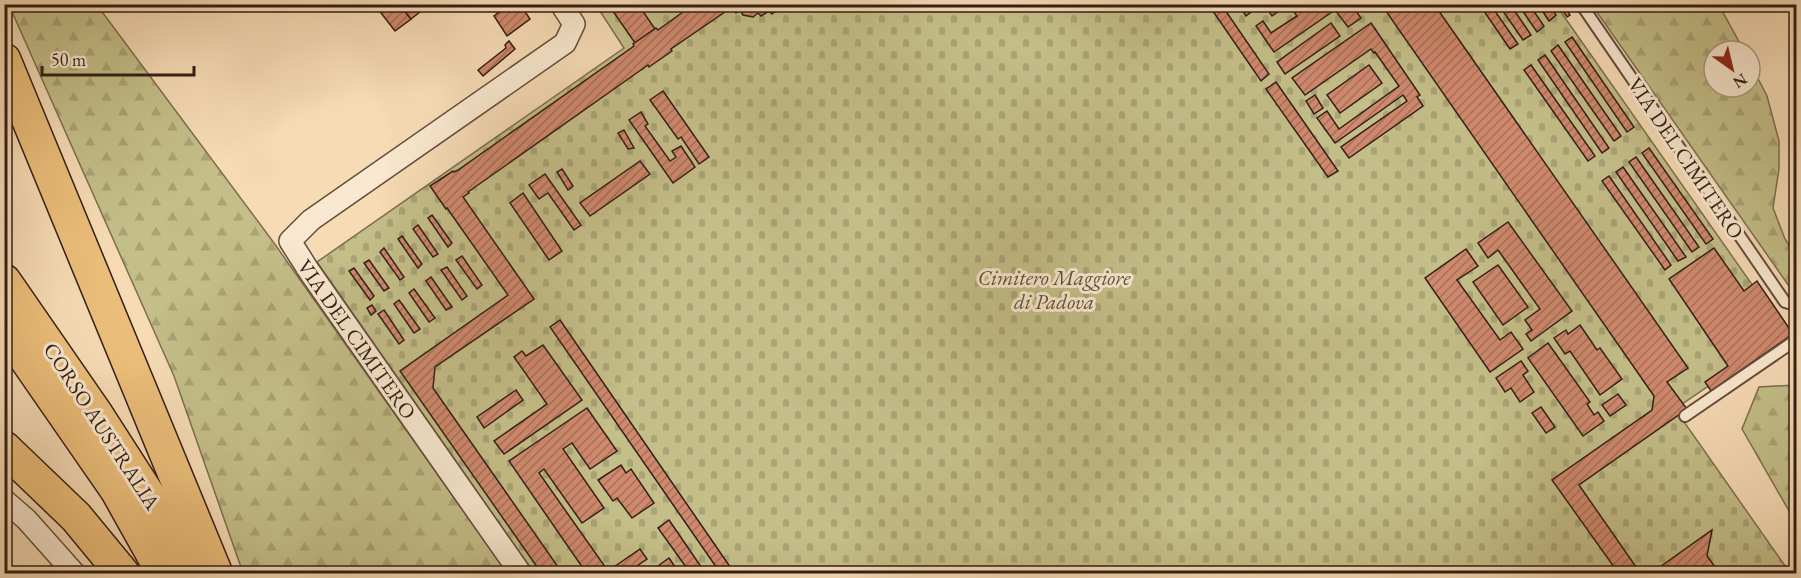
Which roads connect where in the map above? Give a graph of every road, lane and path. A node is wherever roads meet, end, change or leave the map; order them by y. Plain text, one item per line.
1 (561, 4) edge
2 (1581, 4) edge
3 (4, 60) edge
4 (4, 281) edge
5 (1797, 305) edge
6 (4, 327) edge
7 (1797, 340) edge
8 (1686, 416) dead end
9 (4, 448) edge
10 (4, 500) edge
11 (75, 573) edge
12 (123, 573) edge
13 (164, 573) edge
14 (194, 573) edge
15 (216, 573) edge
16 (521, 573) edge

1 - 16 street, VIA DEL CIMITERO
2 - 5 lane, VIA DEL CIMITERO
3 - 15 highway
4 - 14 highway, CORSO AUSTRALIA
6 - 13 highway, CORSO AUSTRALIA
7 - 8 lane
9 - 12 highway
10 - 11 street

